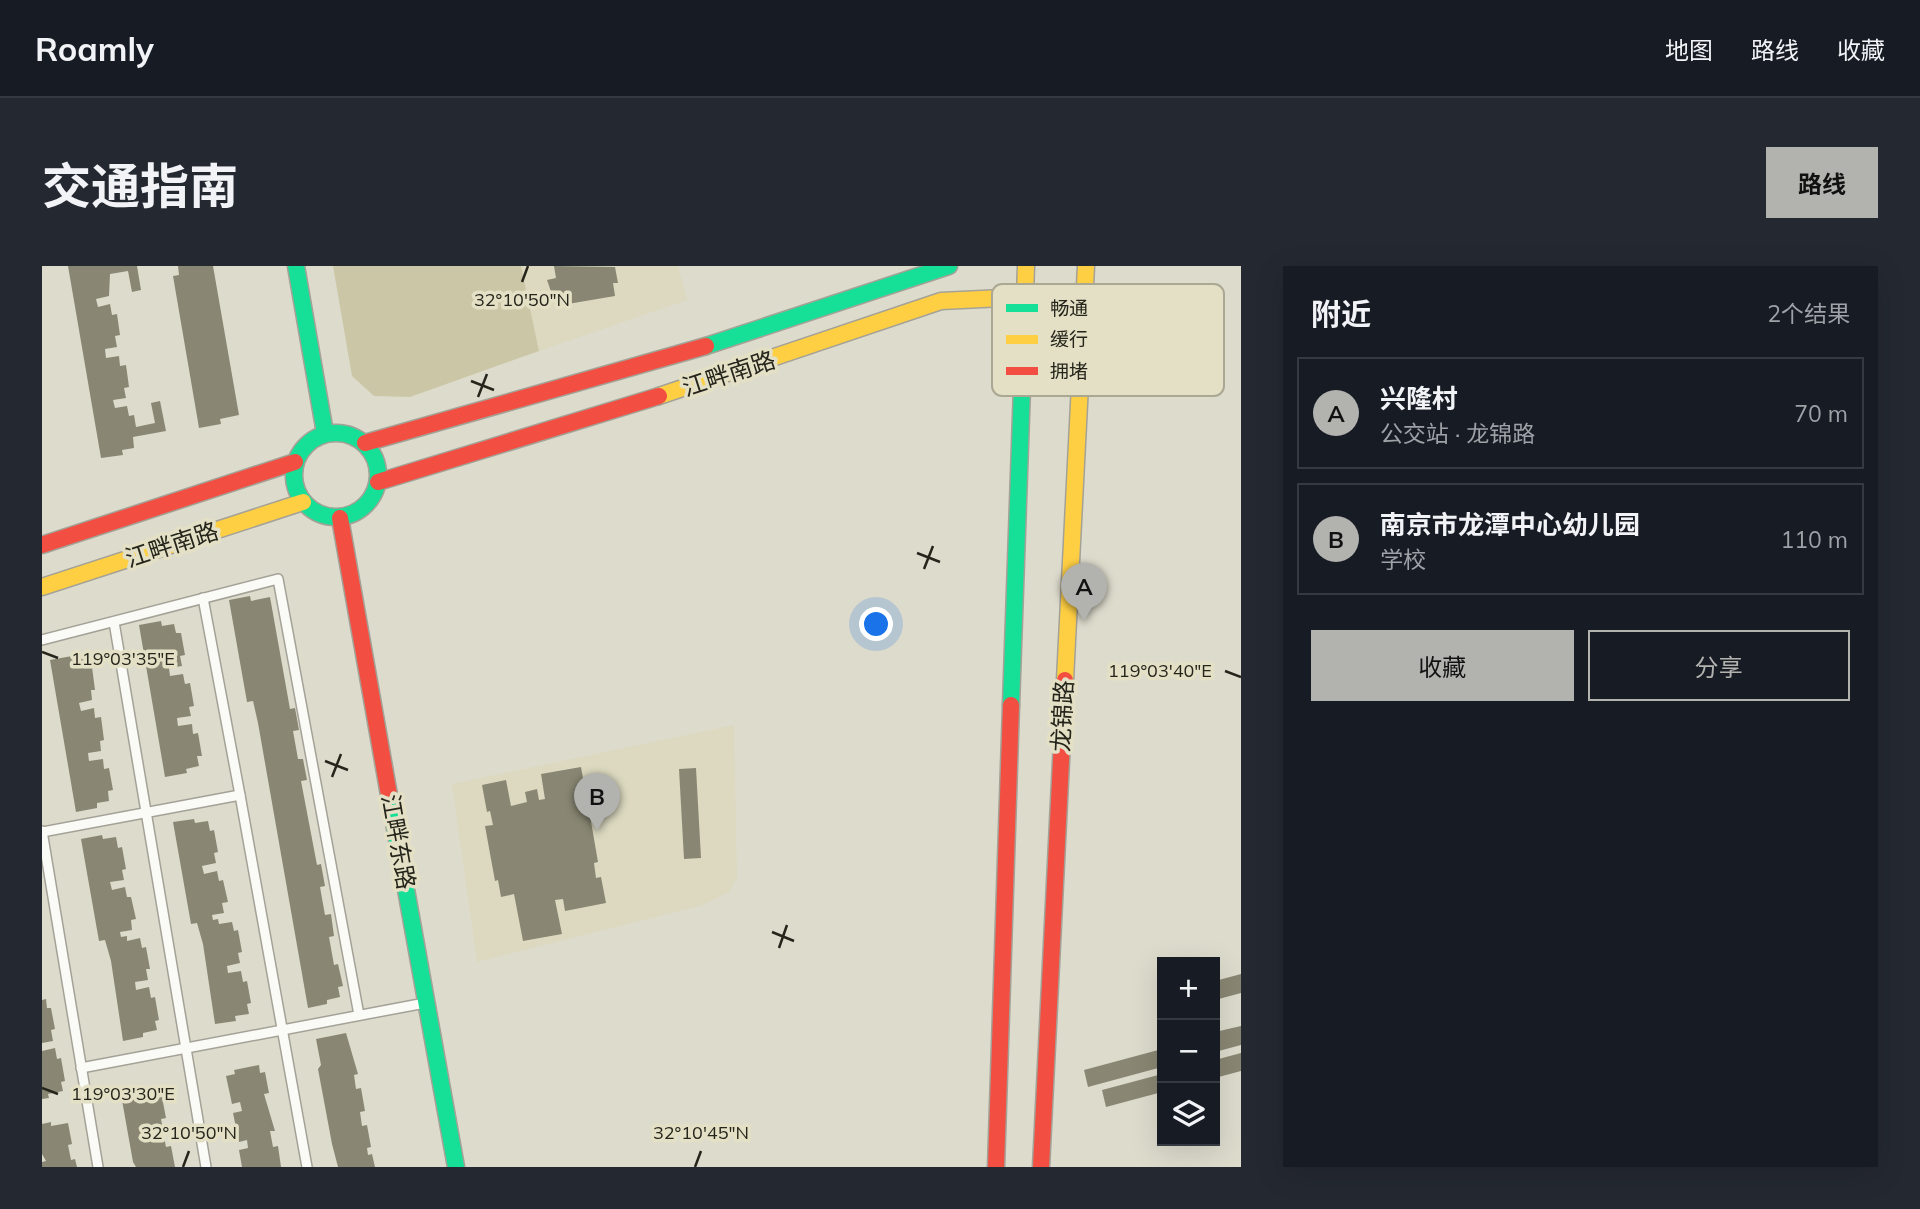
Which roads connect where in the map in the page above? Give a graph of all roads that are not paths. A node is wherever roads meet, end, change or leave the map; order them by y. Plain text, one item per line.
1 (296, 266) edge
2 (949, 266) edge
3 (1026, 266) edge
4 (1086, 266) edge
5 (1025, 284) edge
6 (1084, 284) edge
7 (992, 299) edge
8 (1021, 396) edge
9 (1078, 396) edge
10 (325, 433) junction
11 (365, 443) junction
12 (295, 462) junction
13 (378, 482) junction
14 (303, 502) junction
15 (340, 517) junction
16 (42, 545) edge
17 (42, 587) edge
18 (203, 598) junction
19 (114, 622) junction
20 (42, 640) edge
21 (240, 795) junction
22 (146, 813) junction
23 (42, 831) edge
24 (45, 869) edge
25 (426, 1003) junction
26 (359, 1015) junction
27 (282, 1030) junction
28 (186, 1048) junction
29 (81, 1068) junction
30 (98, 1167) edge
31 (206, 1167) edge
32 (307, 1167) edge
33 (456, 1167) edge
34 (996, 1167) edge
35 (1041, 1167) edge

1 - 10 street
2 - 11 street, 江畔南路
3 - 5 street
4 - 6 street, 龙锦路
7 - 13 street, 江畔南路
8 - 34 street
9 - 35 street, 龙锦路
10 - 11 street
10 - 12 street
11 - 13 street
12 - 14 street
12 - 16 street, 江畔南路
13 - 15 street
14 - 15 street
14 - 17 street, 江畔南路
15 - 25 street, 江畔东路
18 - 19 lane
18 - 21 lane
18 - 26 lane
19 - 20 lane
19 - 22 lane
21 - 22 lane
21 - 27 lane
22 - 23 lane
22 - 28 lane
23 - 24 lane
24 - 29 lane
25 - 26 lane
25 - 33 street, 江畔东路
26 - 27 lane
27 - 28 lane
27 - 32 lane
28 - 29 lane
28 - 31 lane
29 - 30 lane

